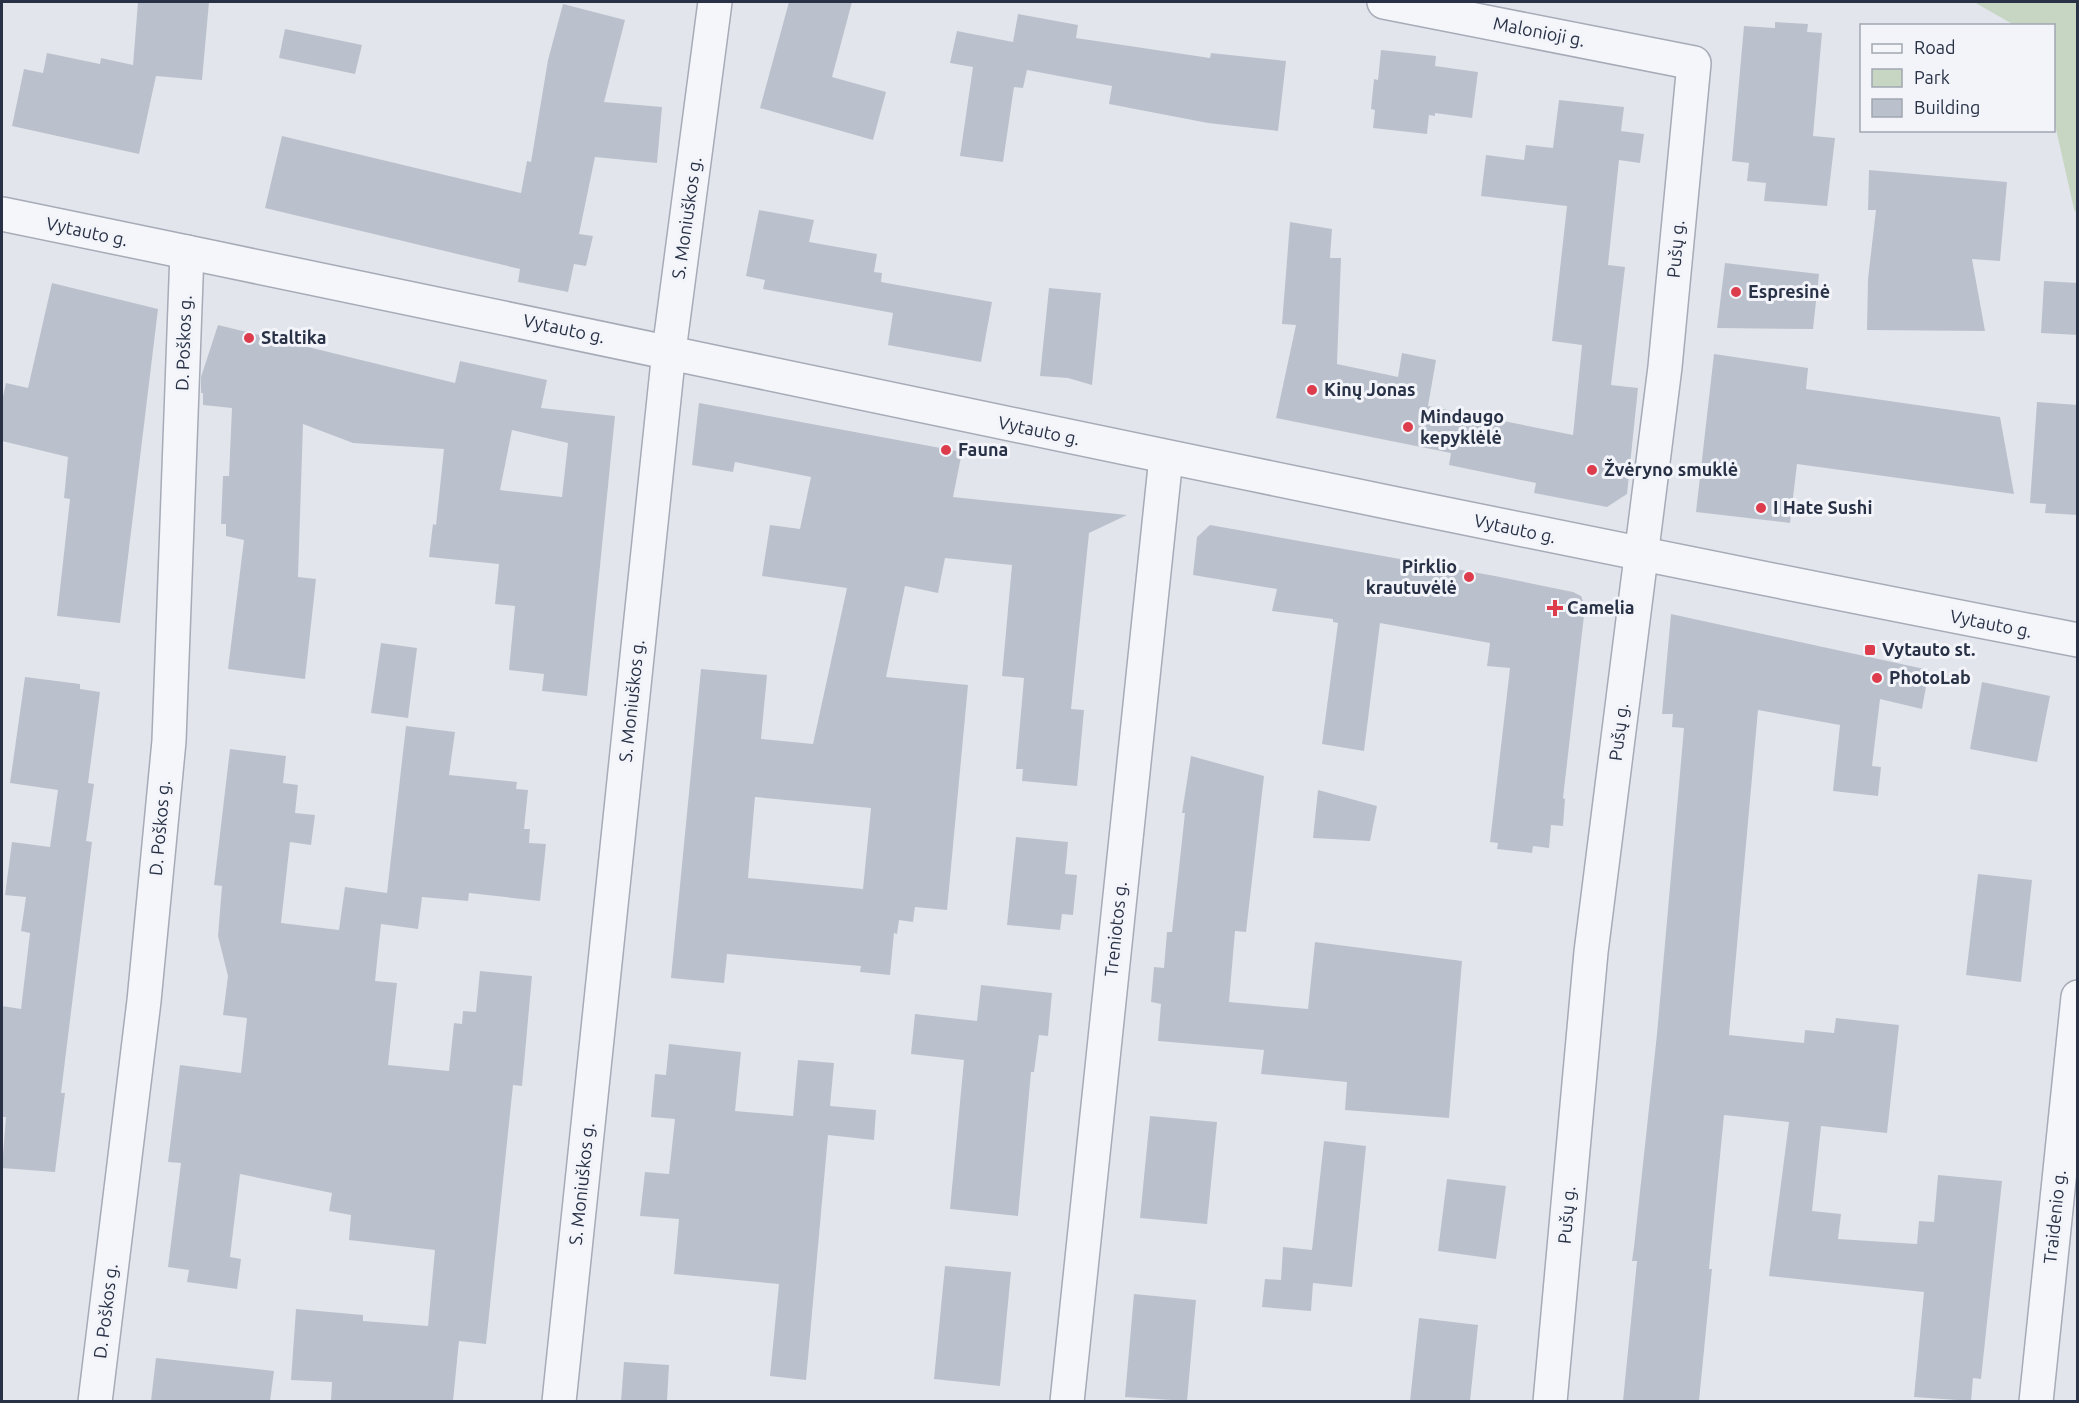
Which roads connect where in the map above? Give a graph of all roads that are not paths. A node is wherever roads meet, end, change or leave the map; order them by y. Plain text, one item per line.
1 (716, 2) edge
2 (1384, 2) edge
3 (1694, 63) joint
4 (2, 214) edge
5 (187, 252) junction
6 (669, 351) junction
7 (1166, 458) junction
8 (1642, 556) junction
9 (2078, 640) edge
10 (2078, 997) edge
11 (95, 1401) edge
12 (559, 1401) edge
13 (1067, 1401) edge
14 (1550, 1401) edge
15 (2036, 1401) edge

1 - 6 street, S. Moniuškos g.
2 - 3 street, Malonioji g.
3 - 8 street, Pušų g.
4 - 5 street, Vytauto g.
5 - 6 street, Vytauto g.
5 - 11 street, D. Poškos g.
6 - 7 street, Vytauto g.
6 - 12 street, S. Moniuškos g.
7 - 8 street, Vytauto g.
7 - 13 street, Treniotos g.
8 - 9 street, Vytauto g.
8 - 14 street, Pušų g.
10 - 15 street, Traidenio g.

